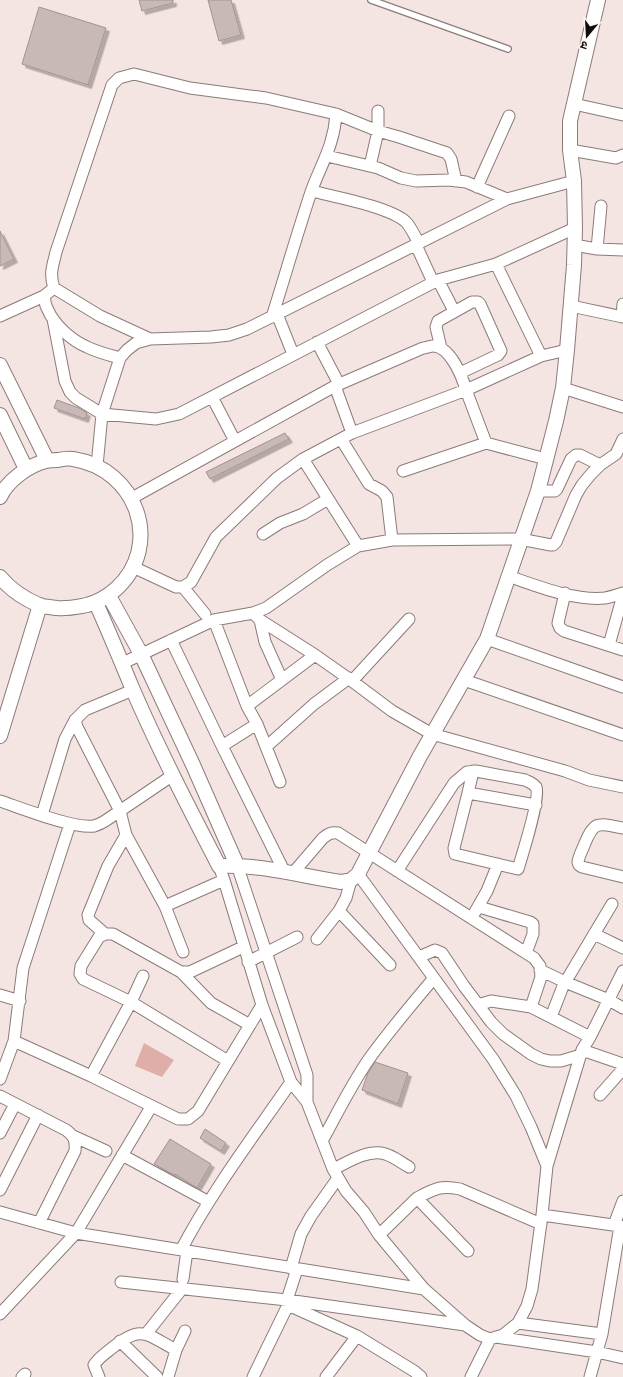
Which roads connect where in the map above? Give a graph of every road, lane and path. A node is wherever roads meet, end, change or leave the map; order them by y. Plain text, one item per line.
1 (372, 0) edge
2 (598, 0) edge
3 (508, 49) dead end
4 (574, 104) junction
5 (378, 110) dead end
6 (336, 114) junction
7 (623, 115) edge
8 (509, 116) dead end
9 (378, 131) junction
10 (570, 150) junction
11 (623, 155) edge
12 (327, 156) junction
13 (370, 166) junction
14 (456, 181) junction
15 (574, 181) junction
16 (477, 187) junction
17 (312, 191) junction
18 (507, 199) junction
19 (601, 206) dead end
20 (575, 228) junction
21 (418, 244) junction
22 (574, 245) junction
23 (597, 249) junction
24 (623, 250) edge
25 (496, 264) junction
26 (435, 281) junction
27 (54, 288) junction
28 (44, 296) junction
29 (623, 304) edge
30 (571, 306) junction
31 (454, 311) junction
32 (0, 316) edge
33 (274, 316) junction
34 (622, 317) edge
35 (53, 319) junction
36 (150, 339) junction
37 (317, 342) junction
38 (440, 348) junction
39 (567, 350) junction
40 (293, 354) junction
41 (541, 356) junction
42 (120, 358) junction
43 (0, 365) edge
44 (460, 373) junction
45 (337, 385) junction
46 (563, 388) junction
47 (466, 390) junction
48 (212, 397) junction
49 (623, 407) edge
50 (102, 414) junction
51 (0, 415) edge
52 (352, 433) junction
53 (341, 439) junction
54 (623, 439) edge
55 (235, 441) junction
56 (486, 443) junction
57 (620, 455) edge
58 (303, 459) junction
59 (546, 459) junction
60 (47, 460) junction
61 (600, 465) junction
62 (98, 466) junction
63 (26, 469) junction
64 (403, 471) dead end
65 (538, 491) junction
66 (0, 497) edge
67 (132, 498) junction
68 (328, 500) junction
69 (263, 534) dead end
70 (520, 539) junction
71 (392, 540) junction
72 (358, 546) junction
73 (133, 567) junction
74 (508, 576) junction
75 (0, 577) edge
76 (183, 587) junction
77 (565, 593) junction
78 (623, 594) edge
79 (109, 596) junction
80 (96, 603) junction
81 (40, 605) junction
82 (209, 617) junction
83 (257, 617) junction
84 (409, 619) dead end
85 (487, 639) junction
86 (171, 640) junction
87 (609, 645) junction
88 (623, 650) edge
89 (141, 654) junction
90 (315, 655) junction
91 (123, 663) junction
92 (282, 680) junction
93 (351, 680) junction
94 (464, 680) junction
95 (623, 687) edge
96 (133, 690) junction
97 (248, 706) junction
98 (75, 720) junction
99 (257, 724) junction
100 (432, 734) junction
101 (623, 734) edge
102 (0, 736) edge
103 (222, 746) junction
104 (266, 747) junction
105 (473, 771) junction
106 (173, 775) junction
107 (280, 782) dead end
108 (623, 787) edge
109 (468, 793) junction
110 (0, 801) edge
111 (536, 805) junction
112 (120, 811) junction
113 (42, 815) junction
114 (70, 824) junction
115 (623, 828) edge
116 (126, 835) junction
117 (369, 852) junction
118 (498, 864) junction
119 (237, 865) junction
120 (219, 866) junction
121 (397, 871) junction
122 (289, 872) junction
123 (354, 877) junction
124 (623, 877) edge
125 (224, 880) junction
126 (612, 904) dead end
127 (165, 906) junction
128 (479, 907) junction
129 (339, 911) junction
130 (471, 918) junction
131 (105, 934) junction
132 (594, 934) junction
133 (298, 937) dead end
134 (317, 940) dead end
135 (243, 947) junction
136 (623, 948) edge
137 (183, 952) dead end
138 (267, 952) junction
139 (526, 953) junction
140 (419, 957) junction
141 (248, 962) junction
142 (390, 966) dead end
143 (540, 970) junction
144 (623, 971) edge
145 (181, 972) junction
146 (143, 976) dead end
147 (434, 978) junction
148 (566, 982) junction
149 (0, 995) edge
150 (609, 1000) junction
151 (20, 1001) junction
152 (131, 1002) junction
153 (262, 1005) junction
154 (478, 1005) junction
155 (531, 1007) junction
156 (623, 1008) edge
157 (552, 1017) junction
158 (250, 1025) junction
159 (590, 1037) junction
160 (14, 1041) junction
161 (581, 1053) junction
162 (228, 1061) junction
163 (623, 1064) edge
164 (623, 1069) edge
165 (91, 1076) junction
166 (0, 1079) edge
167 (291, 1082) junction
168 (600, 1095) dead end
169 (0, 1096) edge
170 (307, 1102) junction
171 (15, 1104) junction
172 (151, 1106) junction
173 (38, 1115) junction
174 (0, 1133) edge
175 (73, 1136) junction
176 (322, 1141) junction
177 (106, 1151) dead end
178 (122, 1155) junction
179 (547, 1166) junction
180 (409, 1167) dead end
181 (335, 1173) junction
182 (0, 1190) edge
183 (417, 1198) junction
184 (623, 1201) edge
185 (209, 1202) junction
186 (0, 1212) edge
187 (541, 1220) junction
188 (39, 1223) junction
189 (619, 1226) edge
190 (76, 1233) junction
191 (379, 1234) junction
192 (184, 1251) junction
193 (468, 1251) dead end
194 (294, 1268) junction
195 (121, 1282) dead end
196 (182, 1284) junction
197 (424, 1289) junction
198 (288, 1302) junction
199 (0, 1314) edge
200 (518, 1323) junction
201 (465, 1325) junction
202 (185, 1330) dead end
203 (146, 1334) junction
204 (602, 1334) junction
205 (357, 1336) junction
206 (493, 1338) junction
207 (120, 1342) junction
208 (176, 1350) junction
209 (597, 1352) junction
210 (623, 1358) edge
211 (99, 1377) edge
212 (157, 1377) edge
213 (168, 1377) edge
214 (253, 1377) edge
215 (326, 1377) edge
216 (421, 1377) edge
217 (471, 1377) edge
218 (590, 1377) edge

1 - 3 lane
2 - 4 street
4 - 7 street
4 - 10 street
5 - 9 street
6 - 9 street
6 - 12 street
6 - 27 street
8 - 16 street
9 - 13 street
9 - 14 street
10 - 11 street
10 - 15 street
12 - 13 street
12 - 17 street
13 - 14 street
14 - 16 street
15 - 18 street
15 - 20 street
16 - 18 street
17 - 21 street
17 - 33 street
18 - 21 street
19 - 23 street
20 - 22 street
20 - 25 street
21 - 26 street
21 - 33 street
22 - 23 street
22 - 30 street
23 - 24 street
25 - 26 street
25 - 41 street
26 - 31 street
26 - 37 street
27 - 28 street
27 - 36 street
28 - 32 street
28 - 35 street
29 - 34 street
30 - 34 street
30 - 39 street
31 - 38 street
31 - 44 street
33 - 36 street
33 - 40 street
35 - 42 street
35 - 50 street
36 - 42 street
37 - 40 street
37 - 45 street
38 - 44 street
38 - 45 street
39 - 41 street
39 - 46 street
40 - 48 street
41 - 47 street
42 - 50 street
43 - 60 street
44 - 47 street
45 - 52 street
45 - 55 street
46 - 49 street
46 - 59 street
47 - 52 street
47 - 56 street
48 - 50 street
48 - 55 street
50 - 62 street
51 - 63 street
52 - 53 street
53 - 58 street
53 - 71 street
54 - 57 street
55 - 67 street
56 - 59 street
56 - 64 street
57 - 61 street
58 - 68 street
58 - 76 street
59 - 65 street
60 - 62 street
60 - 63 street
61 - 65 street
61 - 70 street
62 - 67 street
63 - 66 street
65 - 70 street
67 - 73 street
68 - 69 street
68 - 72 street
70 - 71 street
70 - 74 street
71 - 72 street
72 - 83 street
73 - 76 street
73 - 79 street
74 - 77 street
74 - 85 street
75 - 81 street
76 - 82 street
77 - 78 street
77 - 87 street
78 - 87 street
79 - 80 street
79 - 89 street
80 - 81 street
80 - 91 street
81 - 102 street
82 - 83 street
82 - 86 street
82 - 97 street
83 - 90 street
83 - 92 street
84 - 93 street
85 - 94 street
85 - 95 street
86 - 89 street
86 - 103 street
87 - 88 street
89 - 91 street
89 - 119 street
90 - 92 street
90 - 93 street
91 - 96 street
92 - 97 street
93 - 100 street
93 - 104 street
94 - 100 street
94 - 101 street
96 - 98 street
96 - 106 street
97 - 99 street
98 - 112 street
98 - 113 street
99 - 103 street
99 - 104 street
100 - 108 street
100 - 117 street
103 - 122 street
104 - 107 street
105 - 109 street
105 - 111 street
105 - 121 street
106 - 112 street
106 - 120 street
109 - 111 street
109 - 118 street
110 - 113 street
111 - 118 street
112 - 114 street
112 - 116 street
113 - 114 street
114 - 151 street
115 - 124 street
116 - 127 street
116 - 131 street
117 - 121 street
117 - 122 street
117 - 123 street
118 - 128 street
119 - 120 street
119 - 122 street
119 - 138 street
120 - 125 street
121 - 130 street
122 - 123 street
123 - 129 street
123 - 140 street
125 - 127 street
125 - 135 street
126 - 132 street
127 - 137 street
128 - 130 street
128 - 139 street
129 - 134 street
129 - 142 street
130 - 139 street
131 - 145 street
131 - 152 street
132 - 136 street
132 - 148 street
133 - 138 street
135 - 141 street
135 - 145 street
138 - 141 street
138 - 170 street
139 - 143 street
140 - 147 street
140 - 154 street
141 - 153 street
143 - 148 street
143 - 155 street
144 - 150 street
145 - 158 street
146 - 152 street
147 - 176 street
147 - 179 street
148 - 150 street
148 - 157 street
149 - 151 street
150 - 156 street
150 - 159 street
151 - 160 street
152 - 162 street
152 - 165 street
153 - 158 street
153 - 167 street
154 - 155 street
154 - 161 street
155 - 157 street
157 - 159 street
158 - 162 street
159 - 161 street
160 - 165 street
160 - 166 street
161 - 163 street
161 - 179 street
162 - 172 street
164 - 168 street
165 - 172 street
167 - 170 street
167 - 185 street
169 - 171 street
170 - 176 street
171 - 173 street
171 - 174 street
172 - 178 street
173 - 175 street
173 - 182 street
175 - 177 street
175 - 188 street
176 - 181 street
178 - 185 street
178 - 190 street
179 - 187 street
180 - 181 street
181 - 191 street
181 - 194 street
183 - 187 street
183 - 191 street
183 - 193 street
184 - 189 street
185 - 192 street
186 - 188 street
187 - 189 street
187 - 200 street
188 - 190 street
189 - 204 street
190 - 192 street
190 - 199 street
191 - 197 street
192 - 194 street
192 - 196 street
194 - 197 street
194 - 198 street
195 - 196 street
196 - 198 street
196 - 203 street
197 - 201 street
198 - 201 street
198 - 205 street
198 - 214 street
200 - 204 street
200 - 206 street
201 - 206 street
202 - 208 street
203 - 207 street
203 - 208 street
204 - 209 street
205 - 215 street
205 - 216 street
206 - 209 street
206 - 217 street
207 - 211 street
207 - 212 street
208 - 213 street
209 - 210 street
209 - 218 street

